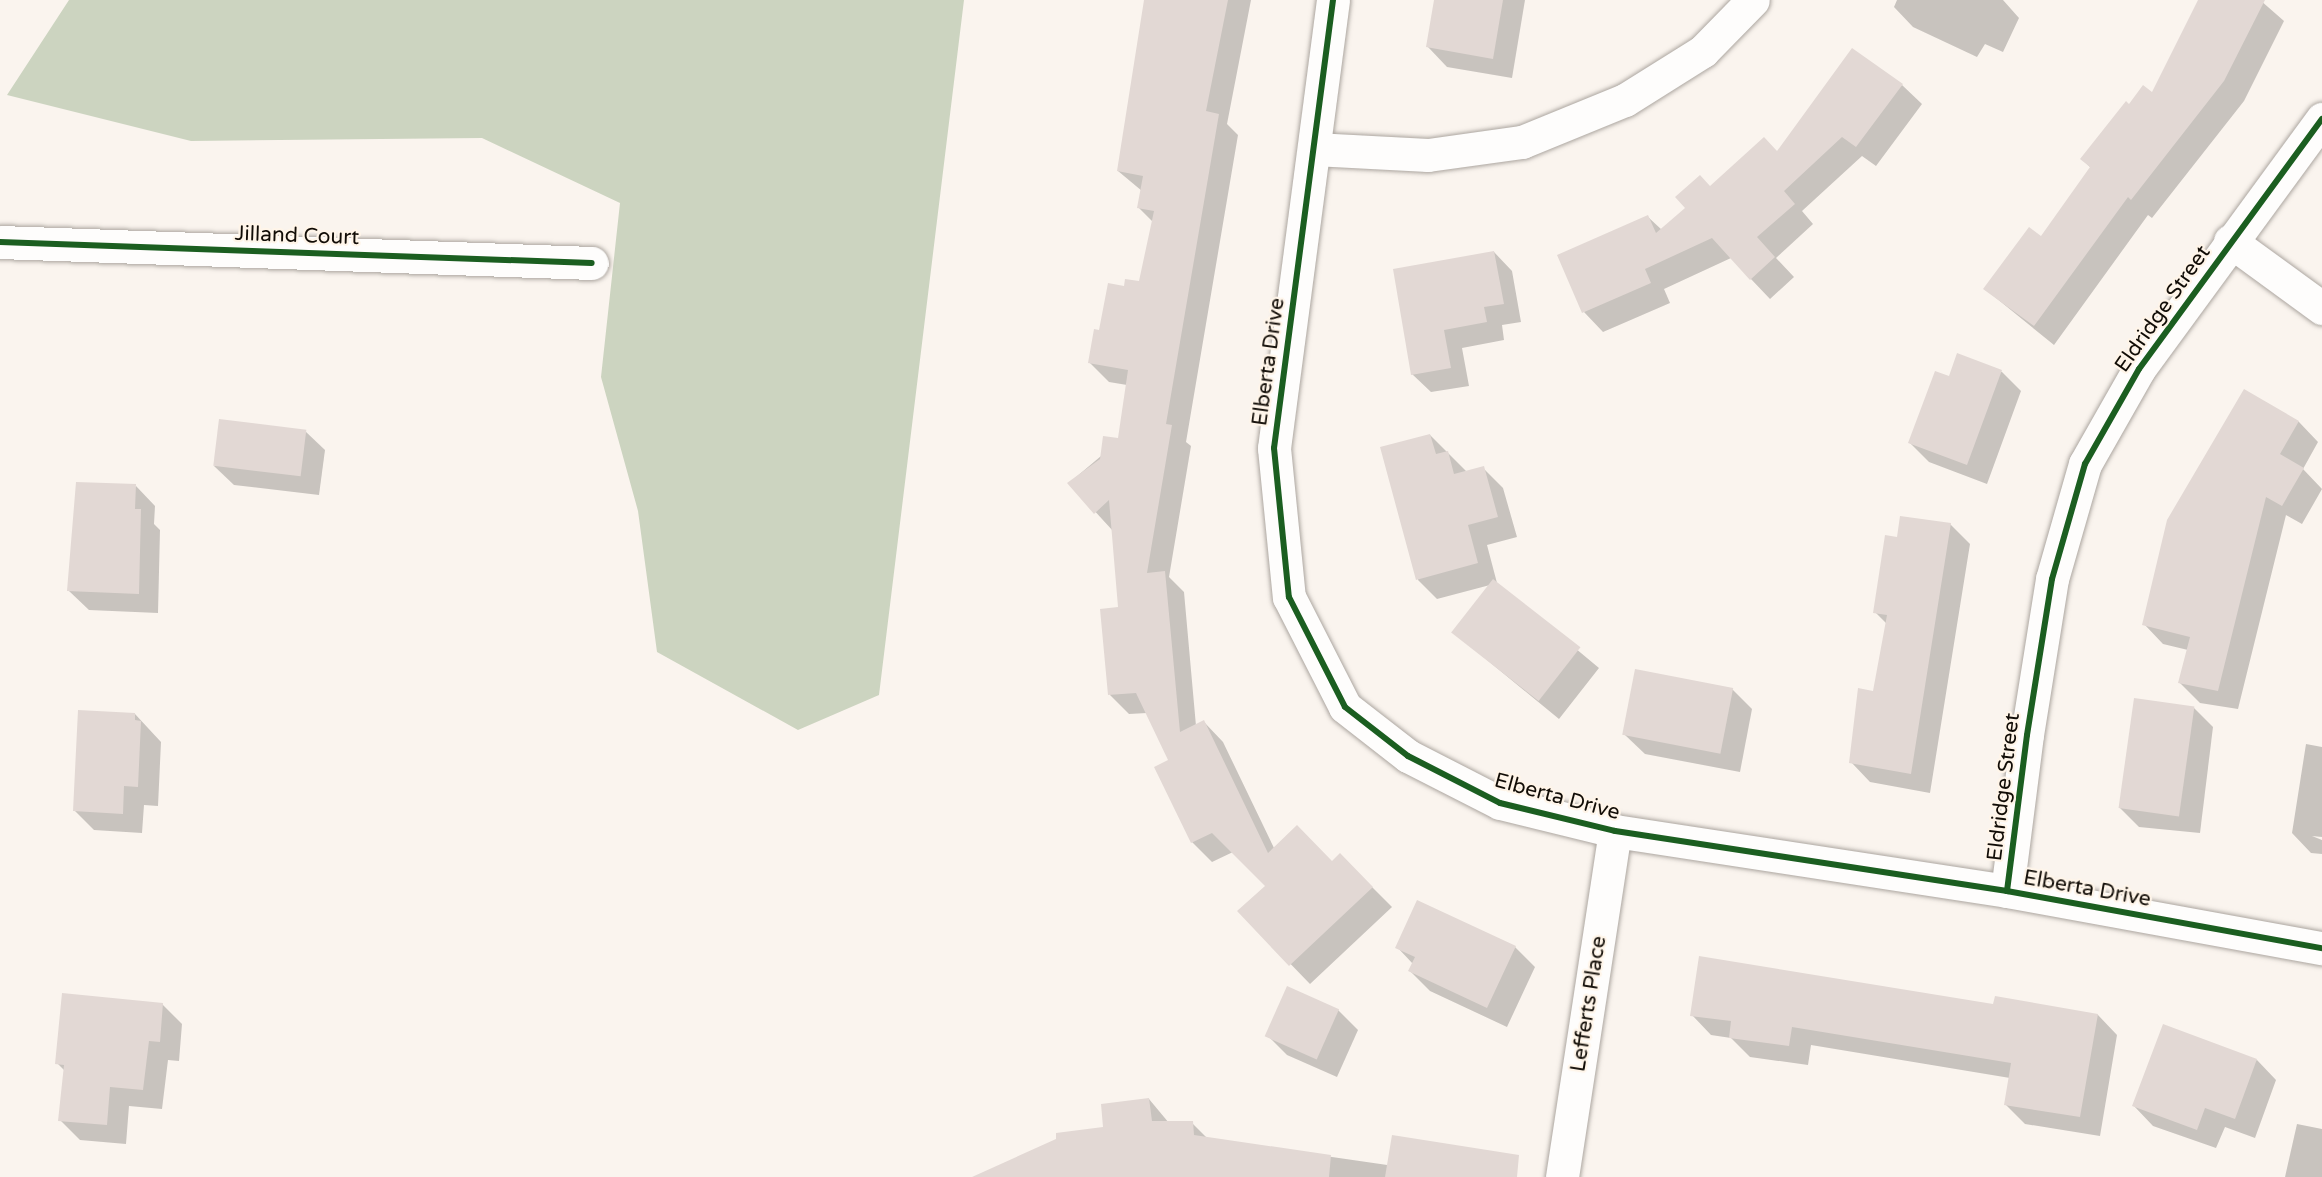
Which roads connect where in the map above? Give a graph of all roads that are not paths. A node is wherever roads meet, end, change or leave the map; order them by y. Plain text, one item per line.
1 (1333, 0) edge
2 (1753, 0) edge
3 (2322, 119) edge
4 (1314, 149) junction
5 (2230, 241) junction
6 (0, 242) edge
7 (592, 263) dead end
8 (2322, 308) edge
9 (1616, 831) junction
10 (2007, 891) junction
11 (2322, 948) edge
12 (1562, 1177) edge

1 - 4 street, Elberta Drive
2 - 4 street
3 - 5 street, Eldridge Street
4 - 9 street, Elberta Drive
5 - 8 street
5 - 10 street, Eldridge Street
6 - 7 street, Jilland Court
9 - 10 street, Elberta Drive
9 - 12 street, Lefferts Place
10 - 11 street, Elberta Drive

